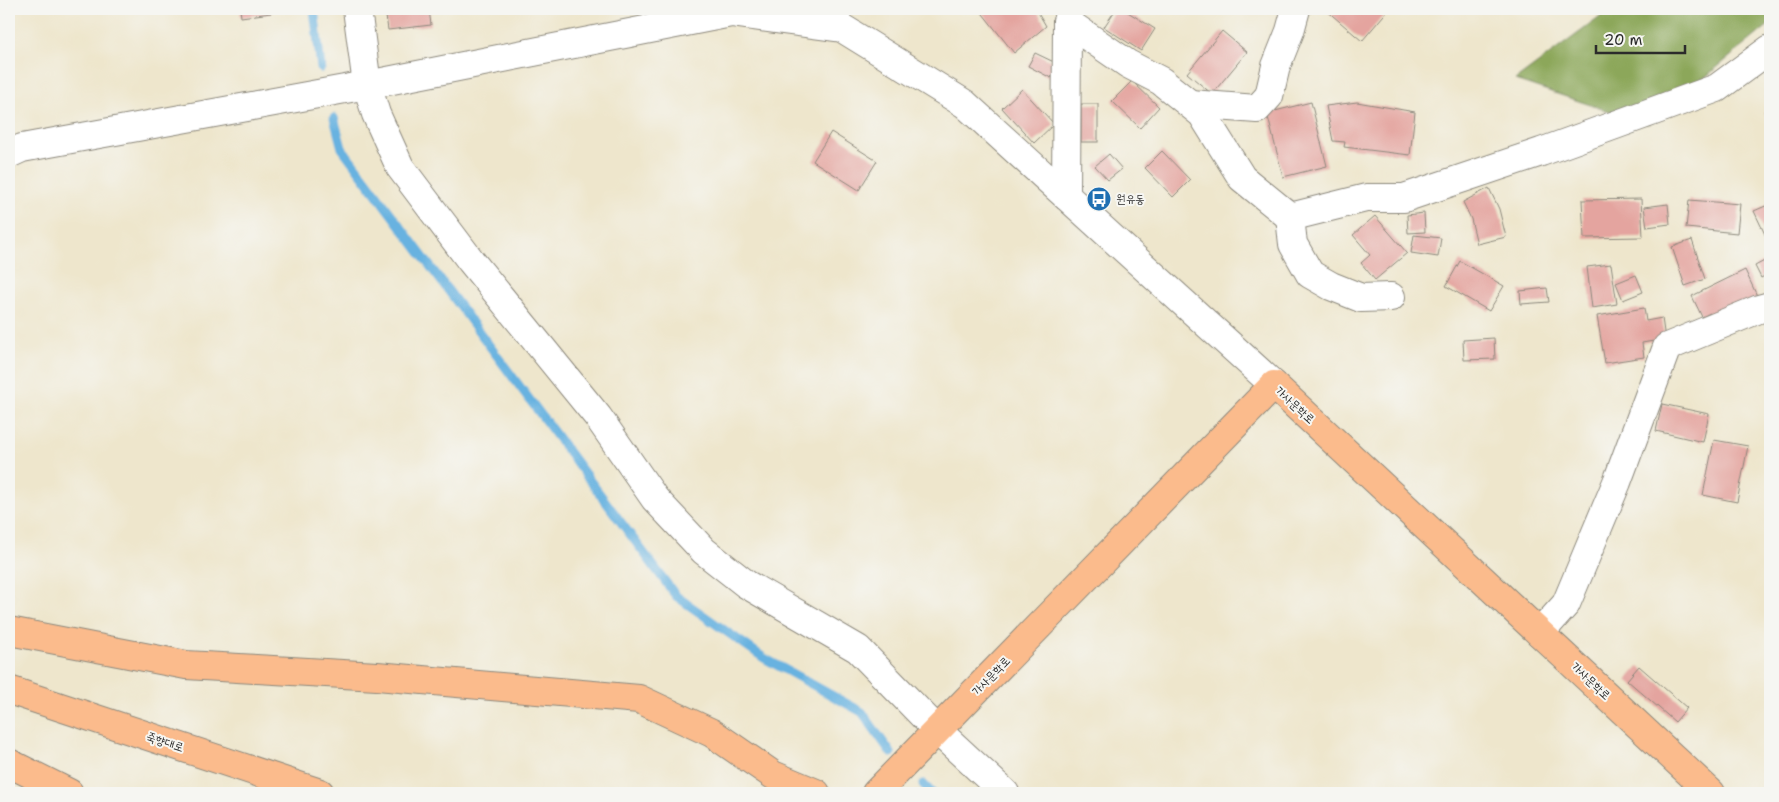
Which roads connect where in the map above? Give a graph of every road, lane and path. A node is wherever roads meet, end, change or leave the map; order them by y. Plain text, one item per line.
1 (357, 9) edge
2 (1296, 9) edge
3 (1068, 15) edge
4 (813, 16) edge
5 (1770, 50) edge
6 (367, 85) junction
7 (1190, 104) junction
8 (9, 154) edge
9 (1066, 196) junction
10 (1290, 217) junction
11 (1391, 297) dead end
12 (1770, 306) edge
13 (1274, 385) junction
14 (9, 631) edge
15 (1540, 633) junction
16 (9, 690) edge
17 (938, 731) junction
18 (9, 763) edge
19 (69, 793) edge
20 (320, 793) edge
21 (816, 793) edge
22 (876, 793) edge
23 (1006, 793) edge
24 (1712, 793) edge

1 - 6 street
2 - 7 street
3 - 7 street
3 - 9 street
4 - 6 street
4 - 9 street
5 - 10 street
6 - 8 street
6 - 17 street
7 - 10 street
9 - 13 street
10 - 11 street
12 - 15 street
13 - 15 main road, 가사문학로
13 - 17 main road, 가사문학로
14 - 21 main road
15 - 24 main road, 가사문학로
16 - 20 main road, 죽향대로
17 - 22 main road, 가사문학로
17 - 23 street
18 - 19 main road

